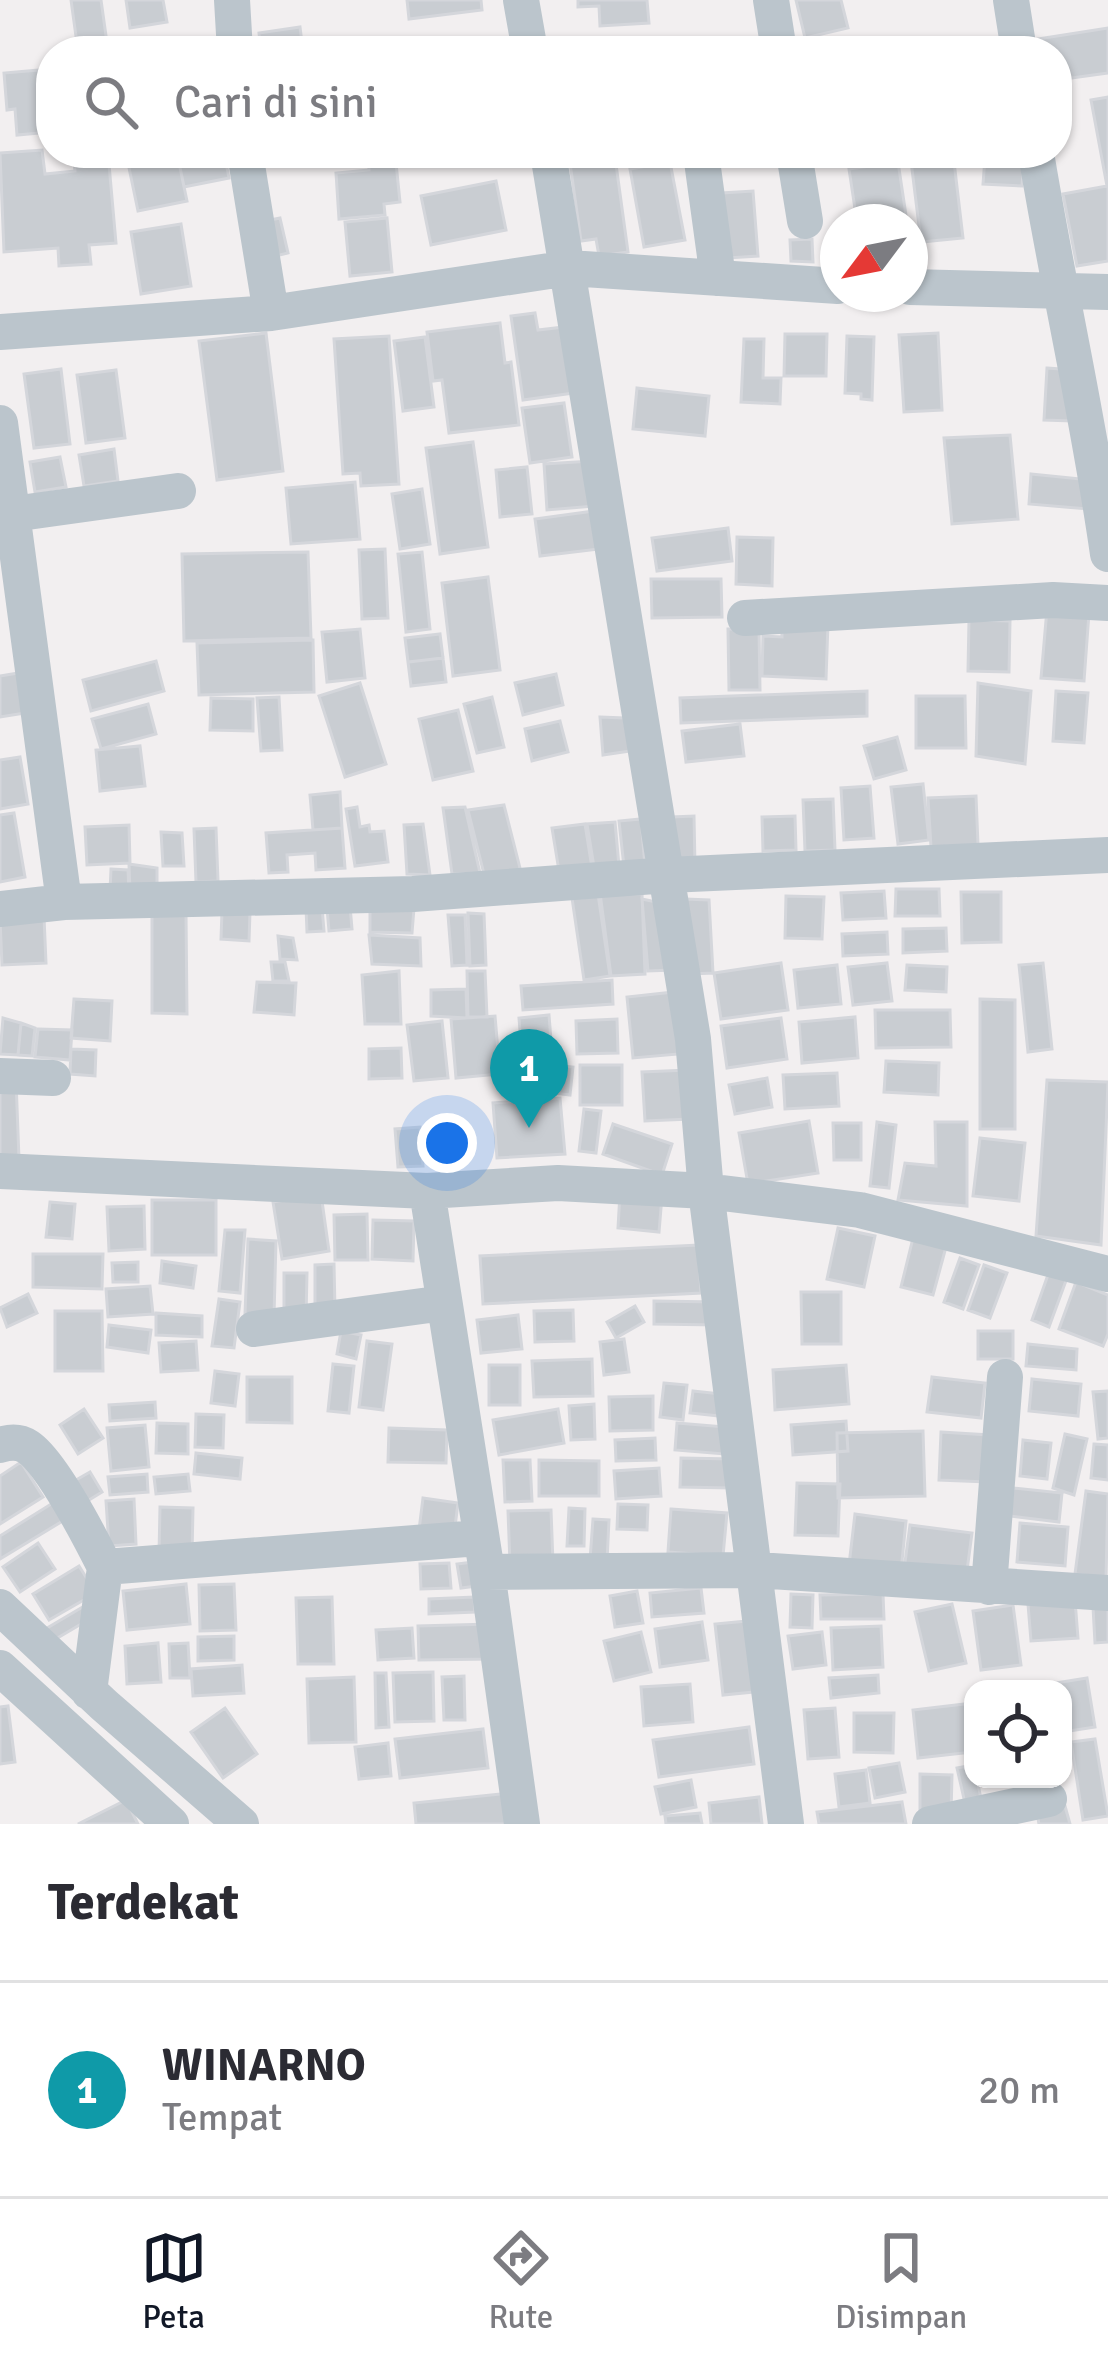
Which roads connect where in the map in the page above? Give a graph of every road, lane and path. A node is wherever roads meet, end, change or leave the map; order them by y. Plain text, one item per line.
1 (232, 0) edge
2 (521, 0) edge
3 (771, 0) edge
4 (1011, 0) edge
5 (234, 36) edge
6 (527, 36) edge
7 (777, 36) edge
8 (1017, 36) edge
9 (247, 168) edge
10 (551, 168) edge
11 (704, 168) edge
12 (796, 168) edge
13 (1038, 168) edge
14 (805, 221) dead end
15 (569, 268) junction
16 (718, 278) junction
17 (820, 285) edge
18 (928, 287) edge
19 (1059, 291) junction
20 (1108, 292) edge
21 (271, 314) junction
22 (0, 332) edge
23 (0, 423) edge
24 (178, 491) dead end
25 (13, 514) junction
26 (1108, 554) edge
27 (1108, 603) edge
28 (745, 618) dead end
29 (1108, 855) edge
30 (668, 875) junction
31 (64, 902) junction
32 (0, 909) edge
33 (0, 1076) edge
34 (53, 1078) dead end
35 (0, 1171) edge
36 (428, 1191) junction
37 (706, 1191) junction
38 (1108, 1274) edge
39 (444, 1303) junction
40 (254, 1329) dead end
41 (1005, 1377) dead end
42 (0, 1445) edge
43 (483, 1555) junction
44 (105, 1567) junction
45 (756, 1570) junction
46 (989, 1587) junction
47 (1108, 1593) edge
48 (0, 1607) edge
49 (0, 1668) edge
50 (89, 1692) junction
51 (1048, 1798) dead end
52 (171, 1824) edge
53 (241, 1824) edge
54 (523, 1824) edge
55 (785, 1824) edge
56 (930, 1824) edge

1 - 5 street
2 - 6 street
3 - 7 street
4 - 8 street
9 - 21 street
10 - 15 street
11 - 16 street
12 - 14 street
13 - 19 street
15 - 16 street
15 - 21 street
15 - 30 street
16 - 17 street
18 - 19 street
19 - 20 street
19 - 26 street
21 - 22 street
23 - 25 street
24 - 25 street
25 - 31 street
27 - 28 street
29 - 30 street
30 - 31 street
30 - 37 street
31 - 32 street
33 - 34 street
35 - 36 street
36 - 37 street
36 - 39 street
37 - 38 street
37 - 45 street
39 - 40 street
39 - 43 street
41 - 46 street
42 - 44 street
43 - 44 street
43 - 45 street
43 - 54 street
44 - 50 street
45 - 46 street
45 - 55 street
46 - 47 street
48 - 50 street
49 - 52 street
50 - 53 street
51 - 56 street

